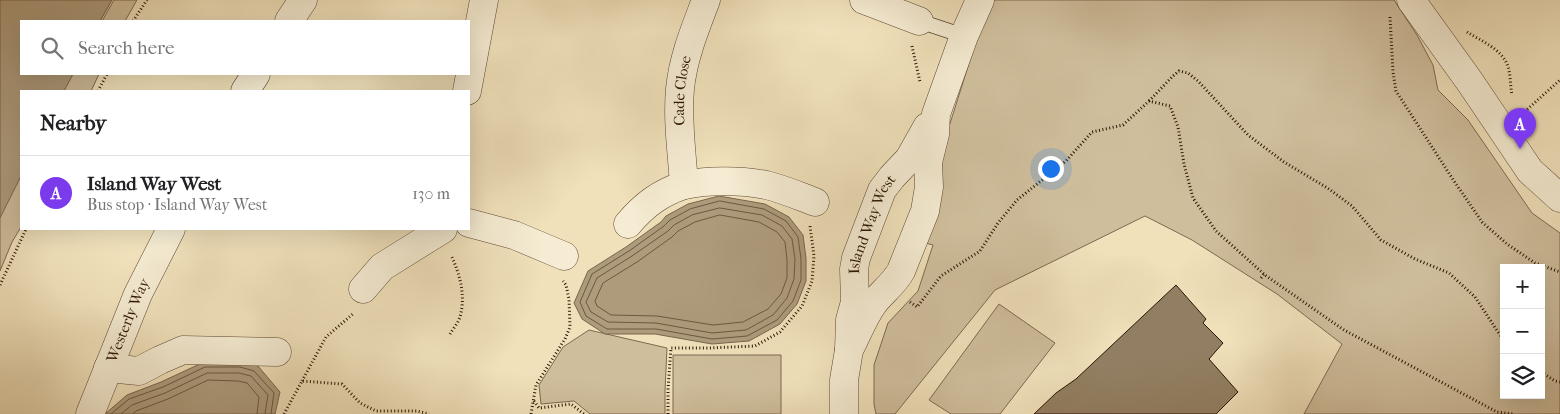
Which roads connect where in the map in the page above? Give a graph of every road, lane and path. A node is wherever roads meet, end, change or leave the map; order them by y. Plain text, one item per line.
1 (147, 0) edge
2 (303, 0) edge
3 (484, 0) edge
4 (706, 0) edge
5 (864, 0) edge
6 (980, 0) edge
7 (1400, 6) edge
8 (134, 20) edge
9 (290, 20) edge
10 (919, 21) joint
11 (964, 36) junction
12 (106, 75) edge
13 (255, 75) edge
14 (470, 75) edge
15 (470, 75) edge
16 (1560, 80) edge
17 (99, 90) edge
18 (246, 90) edge
19 (467, 90) edge
20 (1149, 101) junction
21 (936, 114) junction
22 (1520, 116) dead end
23 (684, 185) junction
24 (1560, 198) edge
25 (812, 210) joint
26 (470, 223) edge
27 (628, 224) dead end
28 (26, 230) edge
29 (170, 230) edge
30 (448, 240) edge
31 (563, 267) joint
32 (1560, 272) edge
33 (1264, 274) junction
34 (1260, 278) dead end
35 (0, 285) edge
36 (906, 299) dead end
37 (359, 301) joint
38 (450, 334) dead end
39 (1500, 336) edge
40 (849, 350) junction
41 (277, 352) dead end
42 (108, 368) junction
43 (1545, 375) edge
44 (302, 381) junction
45 (1560, 382) edge
46 (534, 400) junction
47 (1494, 410) junction
48 (90, 414) edge
49 (284, 414) edge
50 (429, 414) edge
51 (531, 414) edge
52 (584, 414) edge
53 (668, 414) edge
54 (844, 414) edge
55 (1501, 414) edge
56 (1513, 414) edge

1 - 8 path
2 - 9 street
3 - 14 street
4 - 23 street, Cade Close
5 - 10 street
6 - 11 street, Island Way West
7 - 24 street
7 - 32 path
10 - 11 lane
11 - 21 street, Island Way West
12 - 17 path
13 - 18 street
15 - 19 street
16 - 22 path
20 - 33 path
20 - 36 path
20 - 39 path
21 - 40 street, Island Way West
21 - 40 street, Island Way West
23 - 25 street
23 - 27 street
25 - 53 path
26 - 31 street
28 - 35 path
29 - 42 street, Westerly Way
30 - 37 street
30 - 38 path
31 - 46 path
33 - 34 path
33 - 47 path
37 - 44 path
40 - 54 street, Island Way West
41 - 42 street
42 - 48 street, Westerly Way
43 - 45 path
44 - 49 path
44 - 50 path
46 - 51 path
46 - 52 path
47 - 55 path
47 - 56 path

